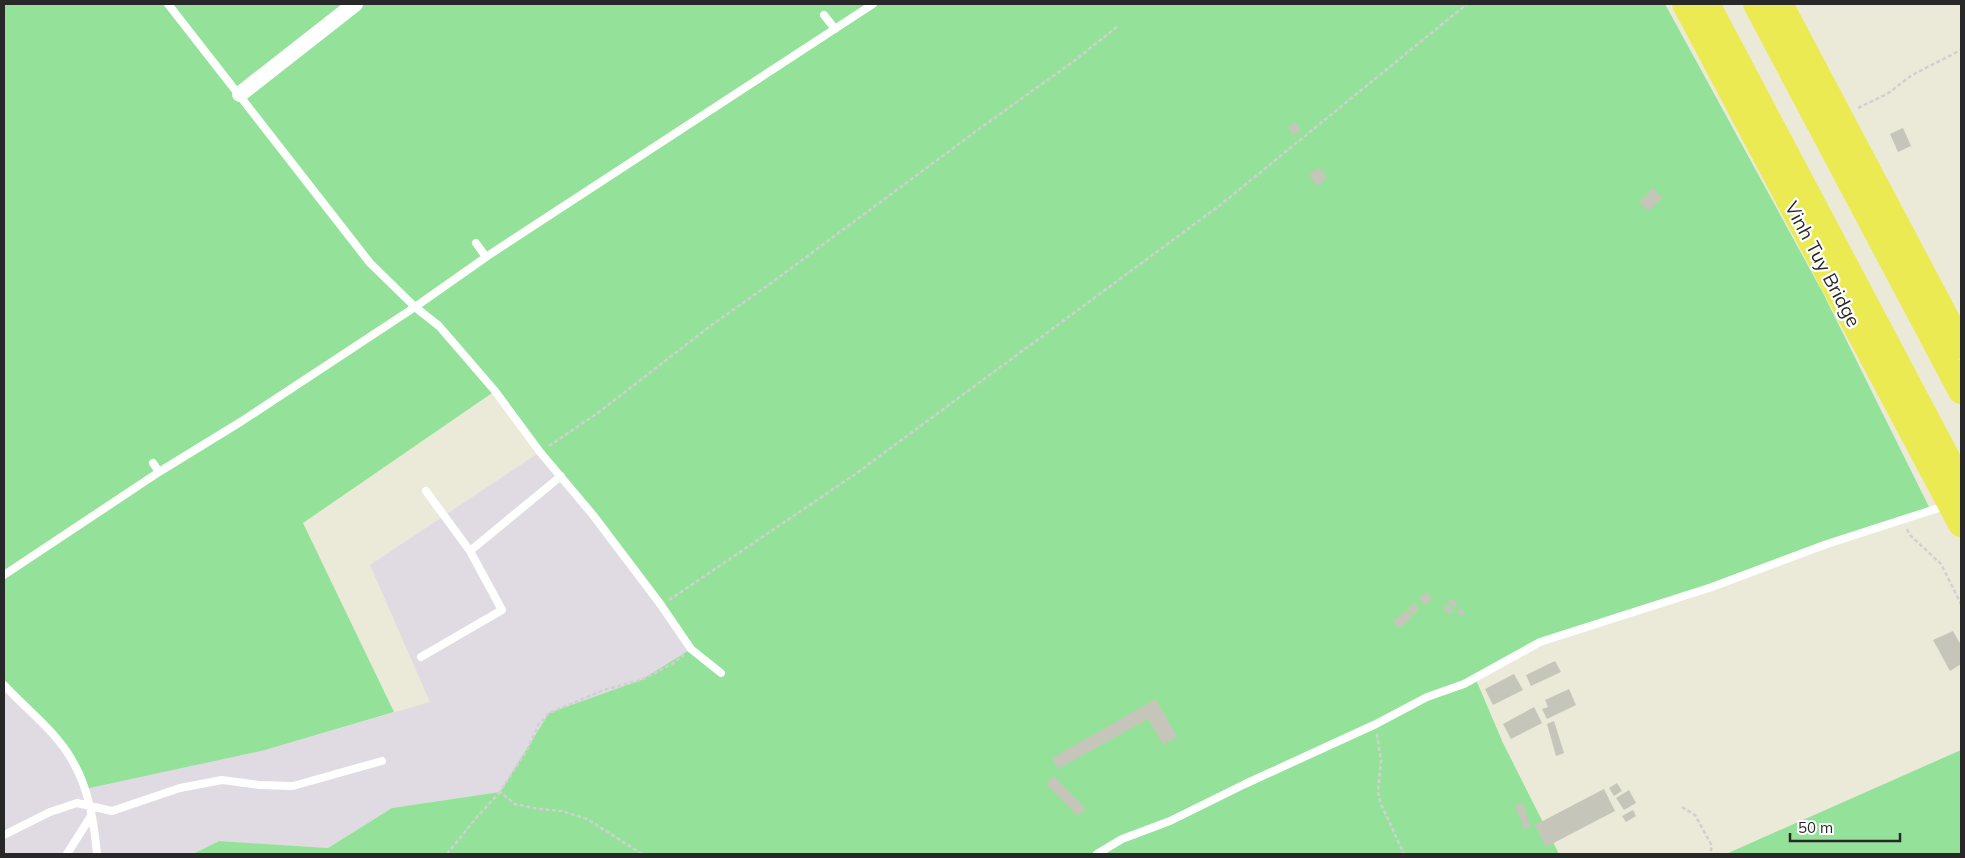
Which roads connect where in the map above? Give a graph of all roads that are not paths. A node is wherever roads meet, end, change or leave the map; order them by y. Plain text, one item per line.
1 (168, 4) edge
2 (354, 4) edge
3 (873, 4) edge
4 (1685, 4) edge
5 (1707, 4) edge
6 (1756, 4) edge
7 (1780, 4) edge
8 (1785, 4) edge
9 (824, 15) dead end
10 (835, 29) junction
11 (240, 94) junction
12 (476, 243) dead end
13 (486, 257) junction
14 (415, 307) junction
15 (1961, 332) edge
16 (1961, 346) edge
17 (1961, 391) edge
18 (153, 463) dead end
19 (159, 472) junction
20 (561, 476) junction
21 (1961, 484) edge
22 (426, 491) dead end
23 (1961, 500) edge
24 (1961, 524) edge
25 (470, 551) junction
26 (4, 575) edge
27 (421, 657) dead end
28 (720, 673) dead end
29 (4, 685) edge
30 (382, 761) dead end
31 (89, 806) junction
32 (91, 816) junction
33 (4, 835) edge
34 (1101, 853) edge
35 (67, 854) edge
36 (97, 854) edge

1 - 11 lane
2 - 11 street
3 - 10 lane
4 - 24 highway, Vinh Tuy Bridge
5 - 21 highway, Vinh Tuy Bridge
6 - 17 highway
7 - 16 highway
8 - 15 lane
9 - 10 lane
10 - 13 lane
11 - 14 lane
12 - 13 lane
13 - 14 lane
14 - 19 lane
14 - 20 lane
18 - 19 lane
19 - 26 lane
20 - 25 lane
20 - 28 lane
22 - 25 lane
23 - 34 lane
25 - 27 lane
29 - 31 lane
30 - 31 lane
31 - 32 lane
31 - 33 lane
32 - 35 lane
32 - 36 lane

